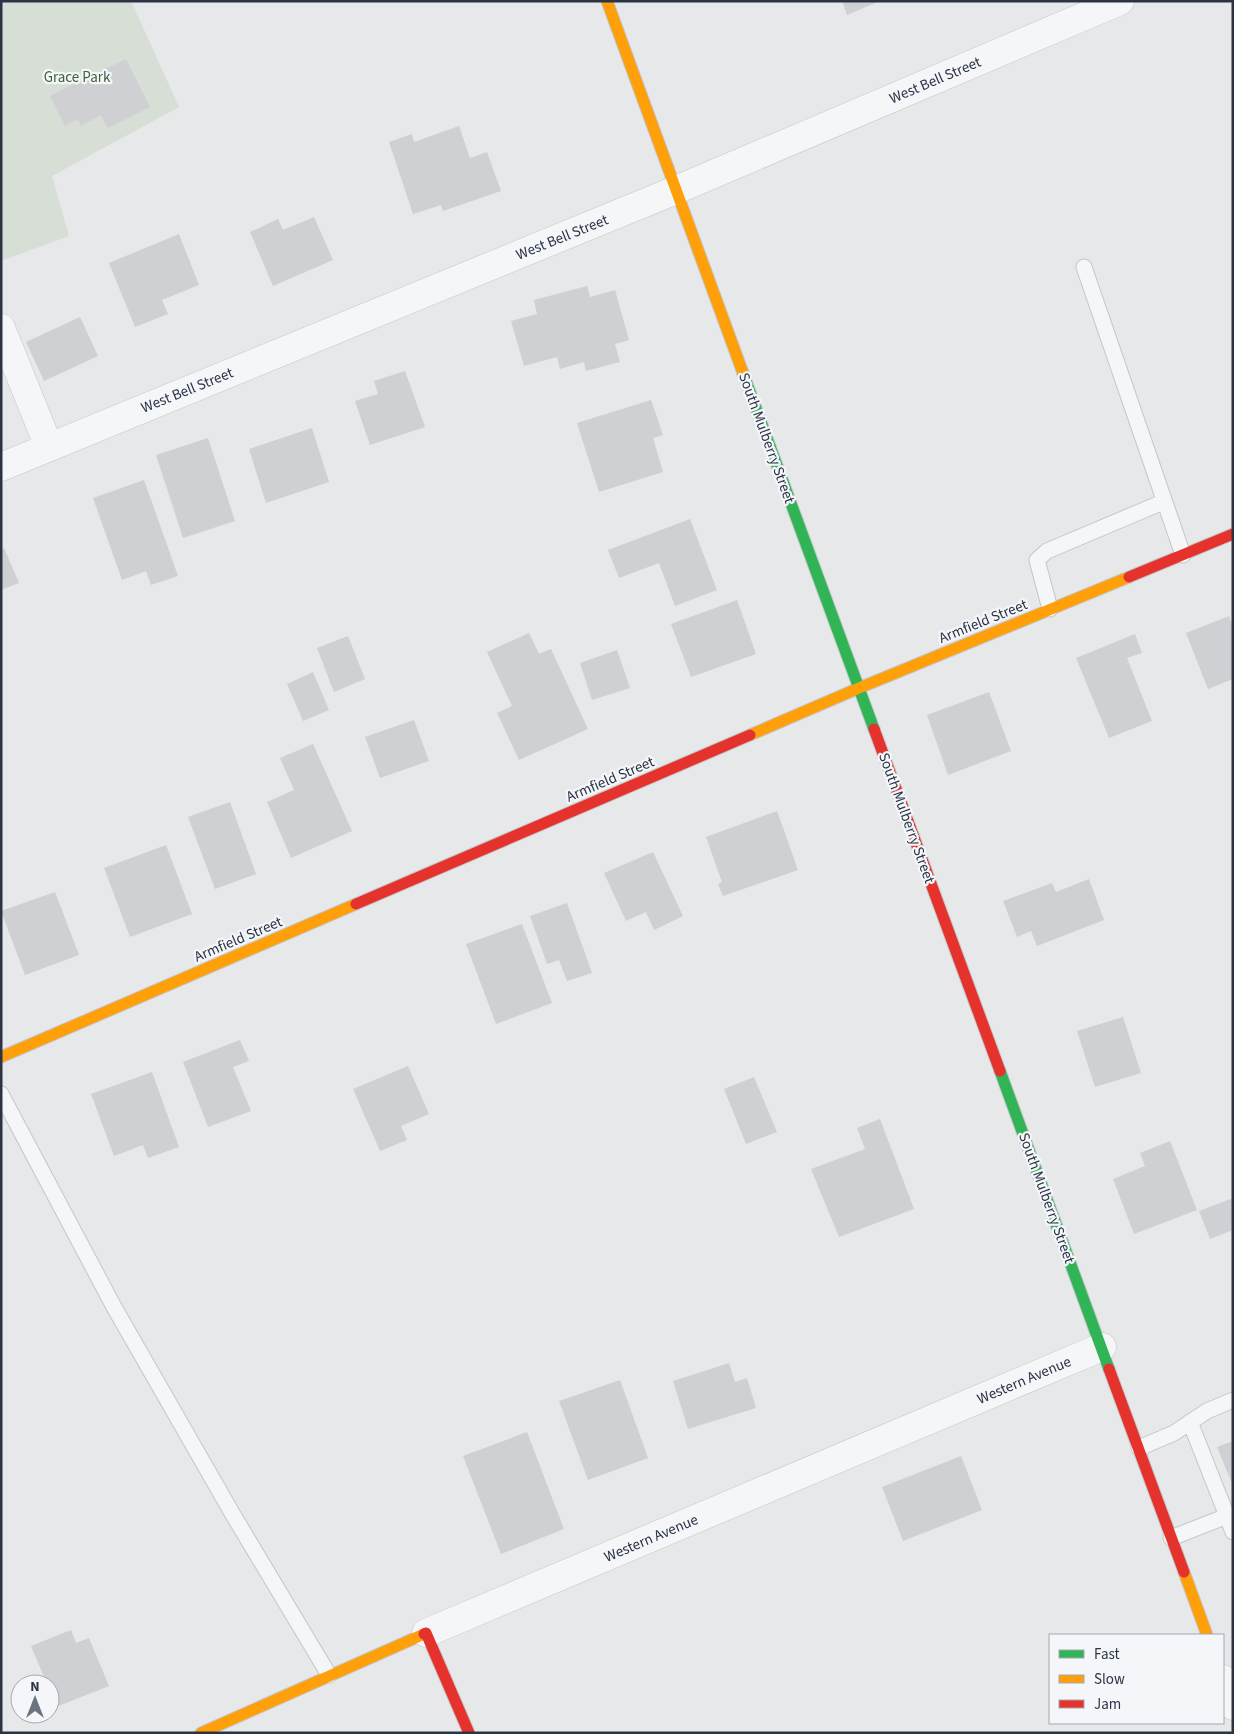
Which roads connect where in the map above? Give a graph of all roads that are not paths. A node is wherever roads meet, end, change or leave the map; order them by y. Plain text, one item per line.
1 (607, 1) edge
2 (1120, 1) edge
3 (676, 190) junction
4 (1084, 267) dead end
5 (1, 328) edge
6 (49, 447) junction
7 (1, 467) edge
8 (1163, 502) junction
9 (1233, 534) edge
10 (1182, 555) junction
11 (1050, 610) junction
12 (860, 688) junction
13 (1, 1057) edge
14 (1, 1094) edge
15 (1102, 1347) junction
16 (1233, 1400) edge
17 (1190, 1422) junction
18 (1138, 1448) junction
19 (1226, 1516) junction
20 (1233, 1532) edge
21 (1171, 1538) junction
22 (426, 1633) junction
23 (1207, 1634) edge
24 (329, 1676) junction
25 (201, 1733) edge
26 (469, 1733) edge

1 - 3 street, South Mulberry Street
2 - 3 street, West Bell Street
3 - 6 street, West Bell Street
3 - 12 street, South Mulberry Street
4 - 8 lane
5 - 6 street
6 - 7 street, West Bell Street
8 - 10 lane
8 - 11 lane
9 - 10 street, Armfield Street
10 - 11 street, Armfield Street
11 - 12 street, Armfield Street
12 - 13 street, Armfield Street
12 - 15 street, South Mulberry Street
14 - 24 lane
15 - 18 street, South Mulberry Street
15 - 22 street, Western Avenue
16 - 17 lane
17 - 18 lane
17 - 19 lane
18 - 21 street, South Mulberry Street
19 - 20 lane
19 - 21 lane
21 - 23 street, South Mulberry Street
22 - 24 street, Western Avenue
22 - 26 street
24 - 25 street, Western Avenue

